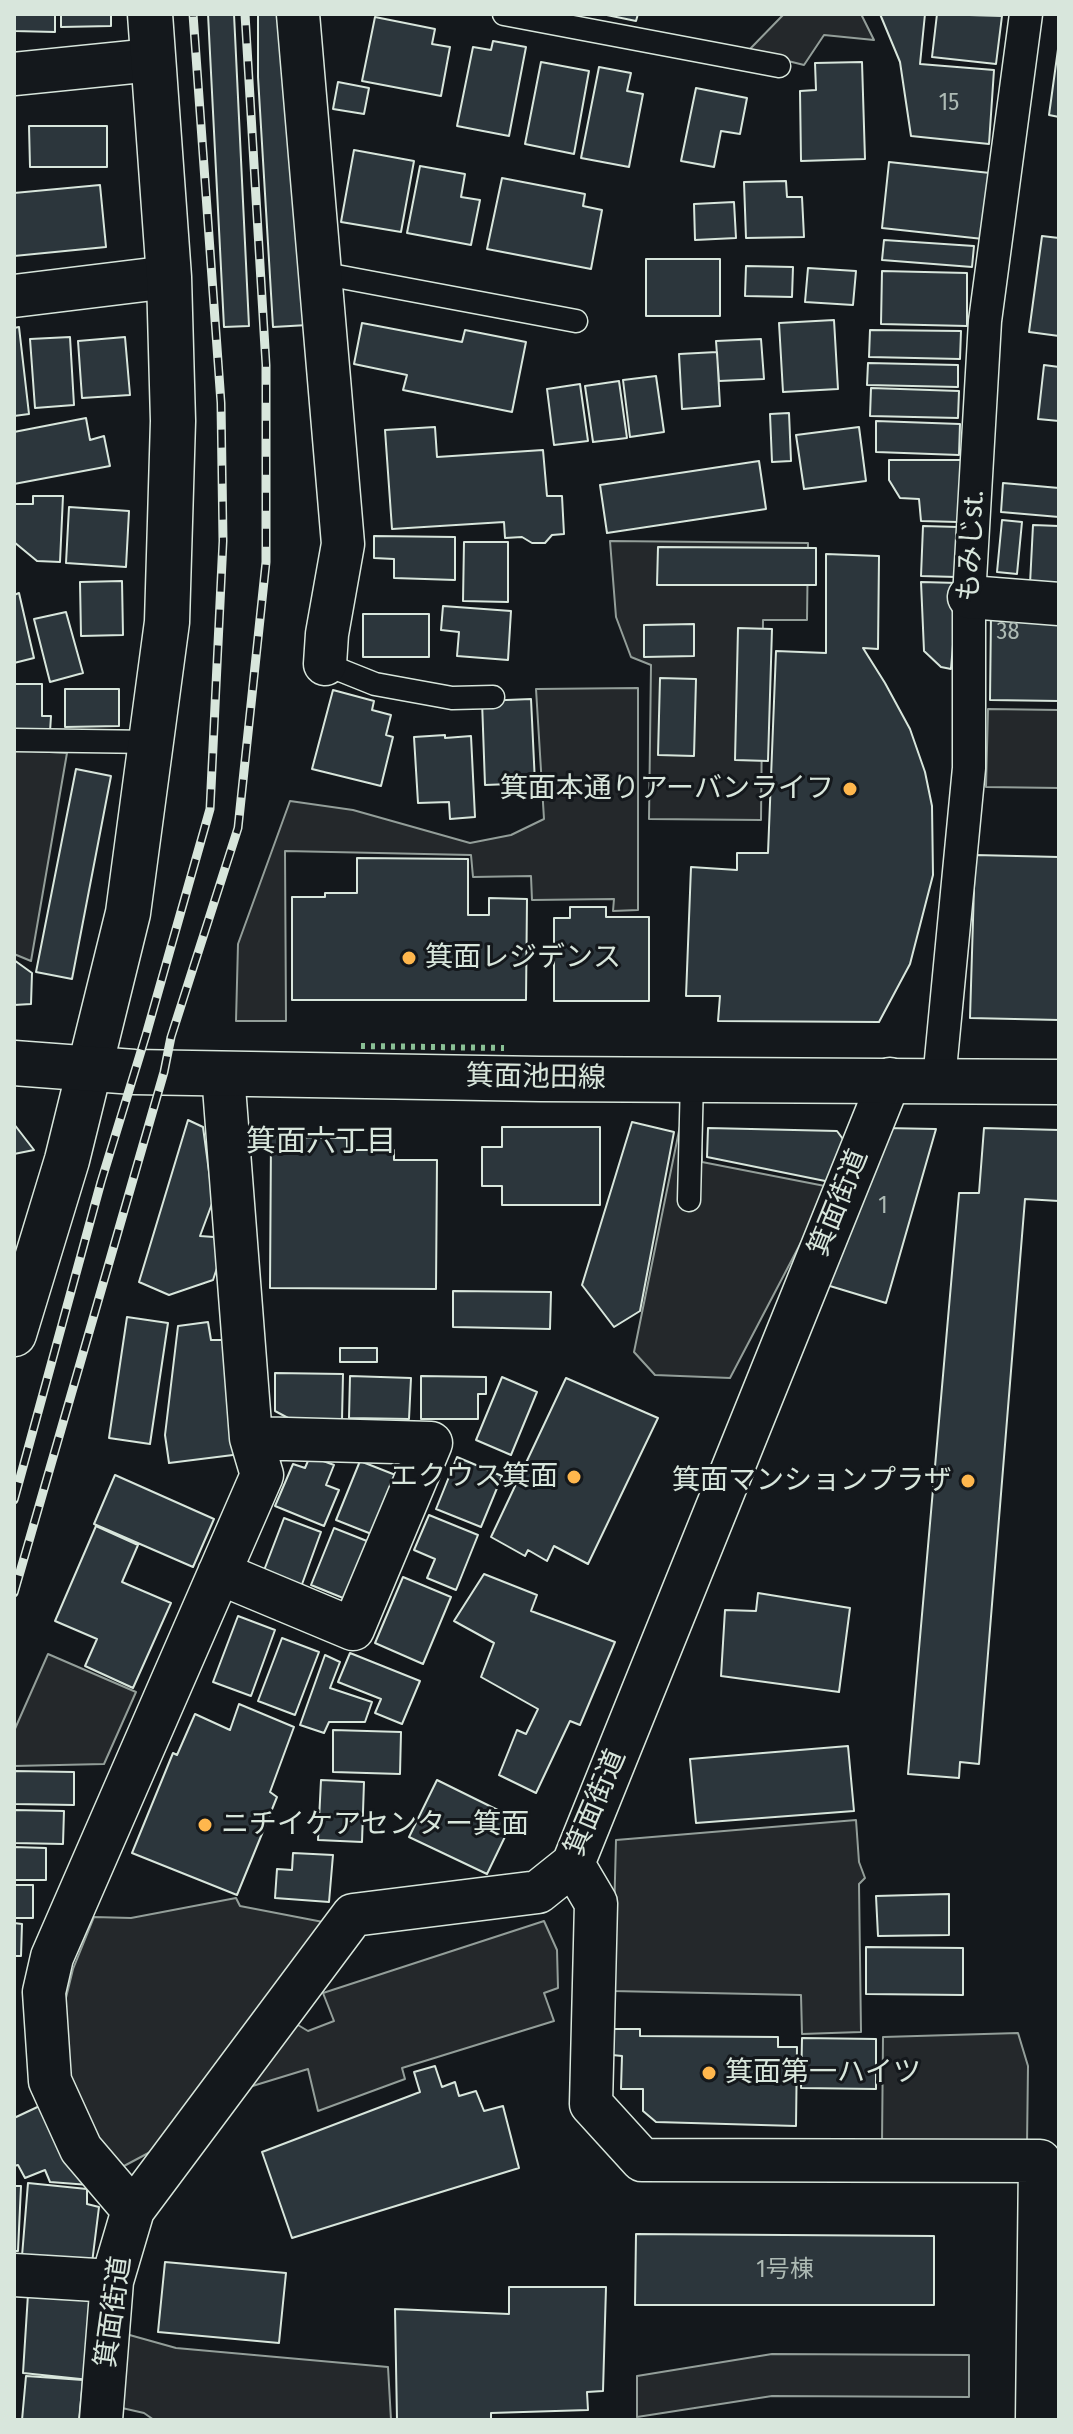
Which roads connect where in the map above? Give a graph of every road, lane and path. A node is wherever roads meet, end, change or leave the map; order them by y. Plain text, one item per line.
1 (150, 14) edge
2 (298, 14) edge
3 (504, 14) edge
4 (1026, 14) edge
5 (152, 60) junction
6 (779, 66) dead end
7 (14, 74) edge
8 (320, 273) junction
9 (169, 277) junction
10 (14, 296) edge
11 (576, 321) dead end
12 (969, 597) junction
13 (1059, 604) edge
14 (325, 664) joint
15 (493, 697) dead end
16 (14, 740) edge
17 (152, 742) junction
18 (14, 1063) edge
19 (89, 1070) junction
20 (223, 1074) junction
21 (692, 1079) junction
22 (890, 1079) junction
23 (939, 1080) junction
24 (1059, 1082) edge
25 (689, 1200) dead end
26 (14, 1334) edge
27 (251, 1438) junction
28 (219, 1573) junction
29 (573, 1864) junction
30 (133, 2210) junction
31 (14, 2275) edge
32 (112, 2281) junction
33 (101, 2420) edge
34 (1037, 2420) edge

1 - 5 street
2 - 8 street
3 - 6 lane
4 - 12 street, もみじst.
5 - 7 street
5 - 9 street
8 - 11 lane
8 - 14 street
9 - 10 street
9 - 17 street
12 - 13 street
12 - 23 street, もみじst.
14 - 15 lane
16 - 17 lane
17 - 19 street
18 - 19 street, 箕面池田線
19 - 20 street, 箕面池田線
19 - 26 street
20 - 21 street, 箕面池田線
20 - 27 street
21 - 22 street, 箕面池田線
21 - 25 lane
22 - 23 street, 箕面池田線
22 - 29 street, 箕面街道
23 - 24 street, 箕面池田線
27 - 28 street
27 - 28 street
28 - 30 street
29 - 30 street, 箕面街道
29 - 34 street
30 - 32 street, 箕面街道
31 - 32 street
32 - 33 street, 箕面街道

